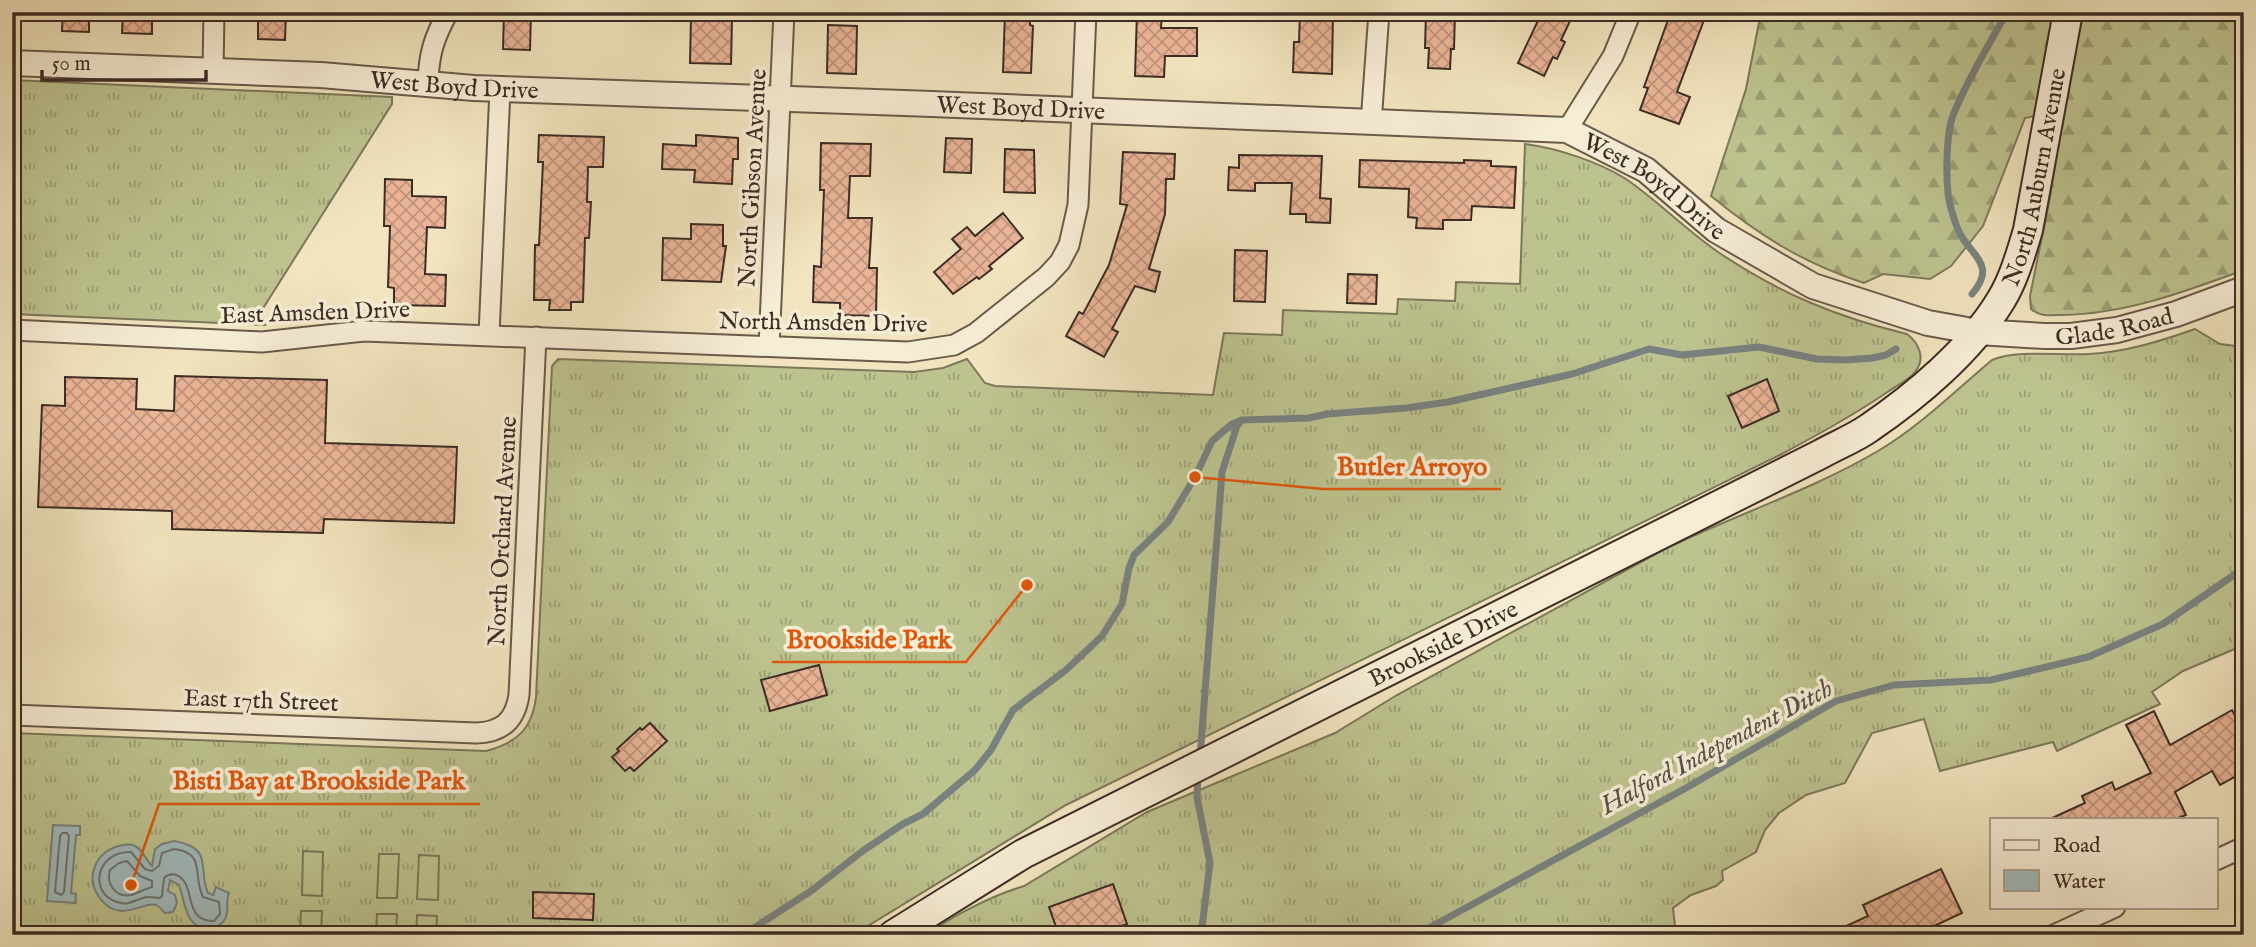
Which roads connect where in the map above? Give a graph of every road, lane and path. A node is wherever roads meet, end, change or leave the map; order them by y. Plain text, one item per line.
1 (214, 12) edge
2 (448, 12) edge
3 (784, 12) edge
4 (1086, 12) edge
5 (1379, 12) edge
6 (1631, 12) edge
7 (2068, 12) edge
8 (12, 63) edge
9 (212, 71) junction
10 (428, 82) junction
11 (500, 89) junction
12 (781, 98) junction
13 (1083, 110) junction
14 (1371, 123) junction
15 (1567, 130) junction
16 (2244, 289) edge
17 (12, 330) edge
18 (1978, 332) junction
19 (489, 335) junction
20 (536, 337) junction
21 (769, 346) junction
22 (12, 715) edge
23 (506, 724) joint
24 (2244, 848) edge
25 (2218, 859) edge
26 (2113, 908) edge
27 (893, 935) edge
28 (2054, 935) edge

1 - 9 street
2 - 10 street
3 - 12 street, North Gibson Avenue
4 - 13 street
5 - 14 street
6 - 15 street
7 - 18 main road, North Auburn Avenue
8 - 9 street, West Boyd Drive
9 - 10 street, West Boyd Drive
10 - 11 street, West Boyd Drive
11 - 12 street, West Boyd Drive
11 - 19 street
12 - 13 street, West Boyd Drive
12 - 21 street, North Gibson Avenue
13 - 14 street, West Boyd Drive
13 - 21 street, North Amsden Drive
14 - 15 street, West Boyd Drive
15 - 18 street, West Boyd Drive
16 - 18 street, Glade Road
17 - 19 street, East Amsden Drive
18 - 27 main road, Brookside Drive
19 - 20 street, East Amsden Drive
20 - 21 street, North Amsden Drive
20 - 23 street, North Orchard Avenue
22 - 23 street, East 17th Street
24 - 25 street
26 - 28 street

